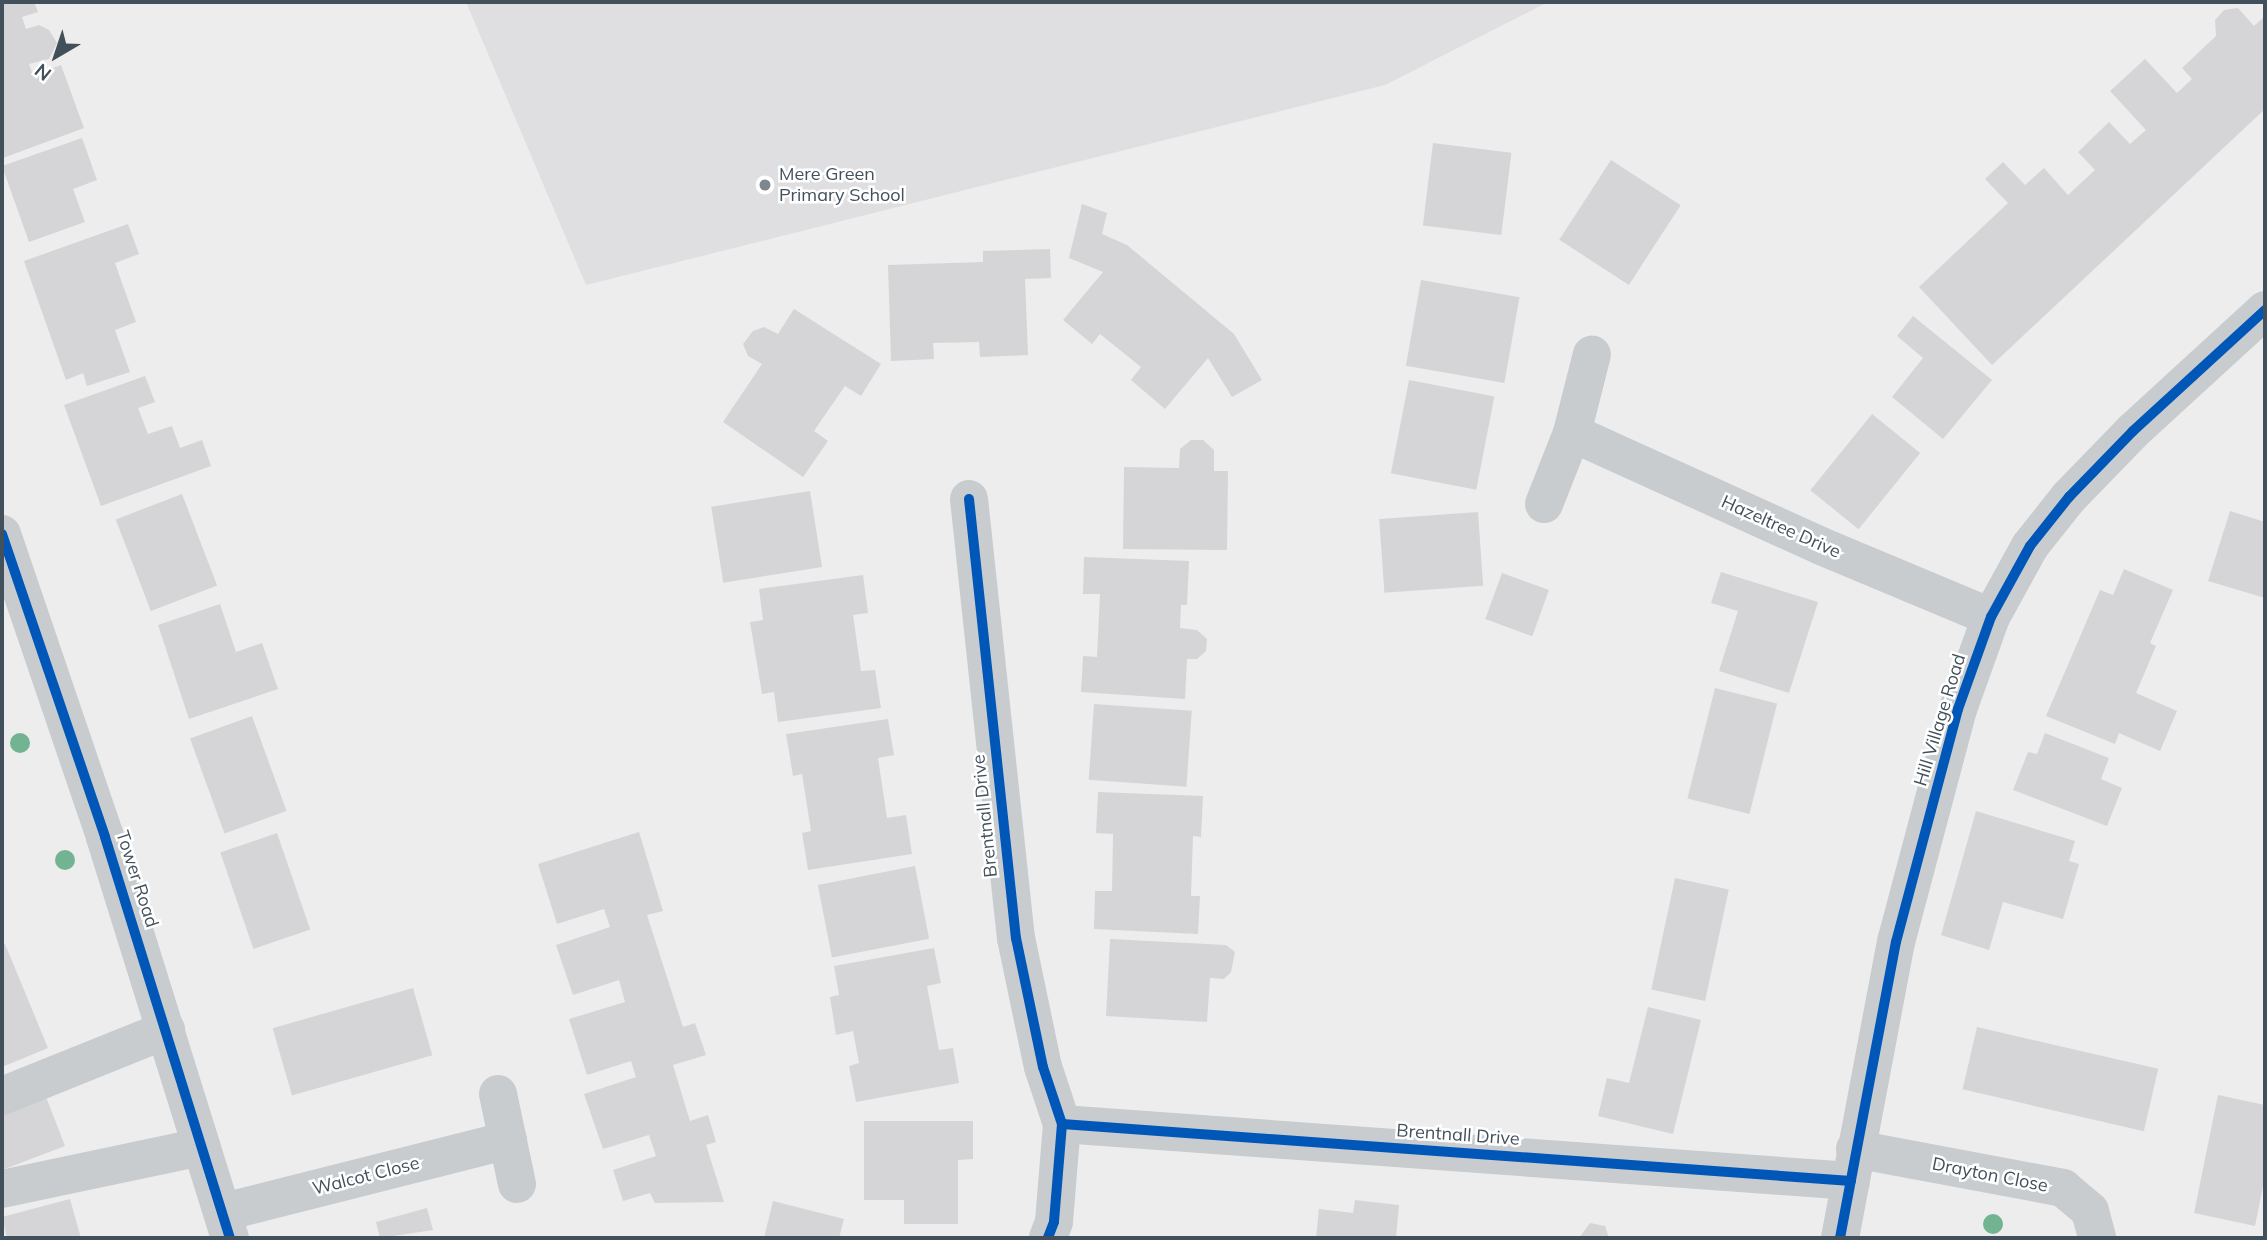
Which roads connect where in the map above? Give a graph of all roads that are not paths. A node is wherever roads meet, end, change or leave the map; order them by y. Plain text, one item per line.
1 (2265, 310) edge
2 (1592, 354) dead end
3 (1572, 433) junction
4 (969, 499) dead end
5 (1545, 504) dead end
6 (2, 534) edge
7 (1991, 617) junction
8 (166, 1030) junction
9 (498, 1094) dead end
10 (2, 1096) edge
11 (1062, 1124) junction
12 (508, 1140) junction
13 (202, 1147) junction
14 (1853, 1165) junction
15 (517, 1184) dead end
16 (2, 1189) edge
17 (227, 1225) edge
18 (1048, 1238) edge
19 (1840, 1238) edge
20 (2097, 1238) edge

1 - 7 street, Hill Village Road
2 - 3 street
3 - 5 street
3 - 7 street, Hazeltree Drive
4 - 11 street, Brentnall Drive
6 - 8 street, Tower Road
7 - 14 street, Hill Village Road
8 - 10 street
8 - 13 street, Tower Road
9 - 12 street
11 - 14 street, Brentnall Drive
11 - 18 street, Brentnall Drive
12 - 15 street
12 - 17 street, Walcot Close
13 - 16 street
13 - 17 street, Tower Road
14 - 19 street, Hill Village Road
14 - 20 street, Drayton Close

